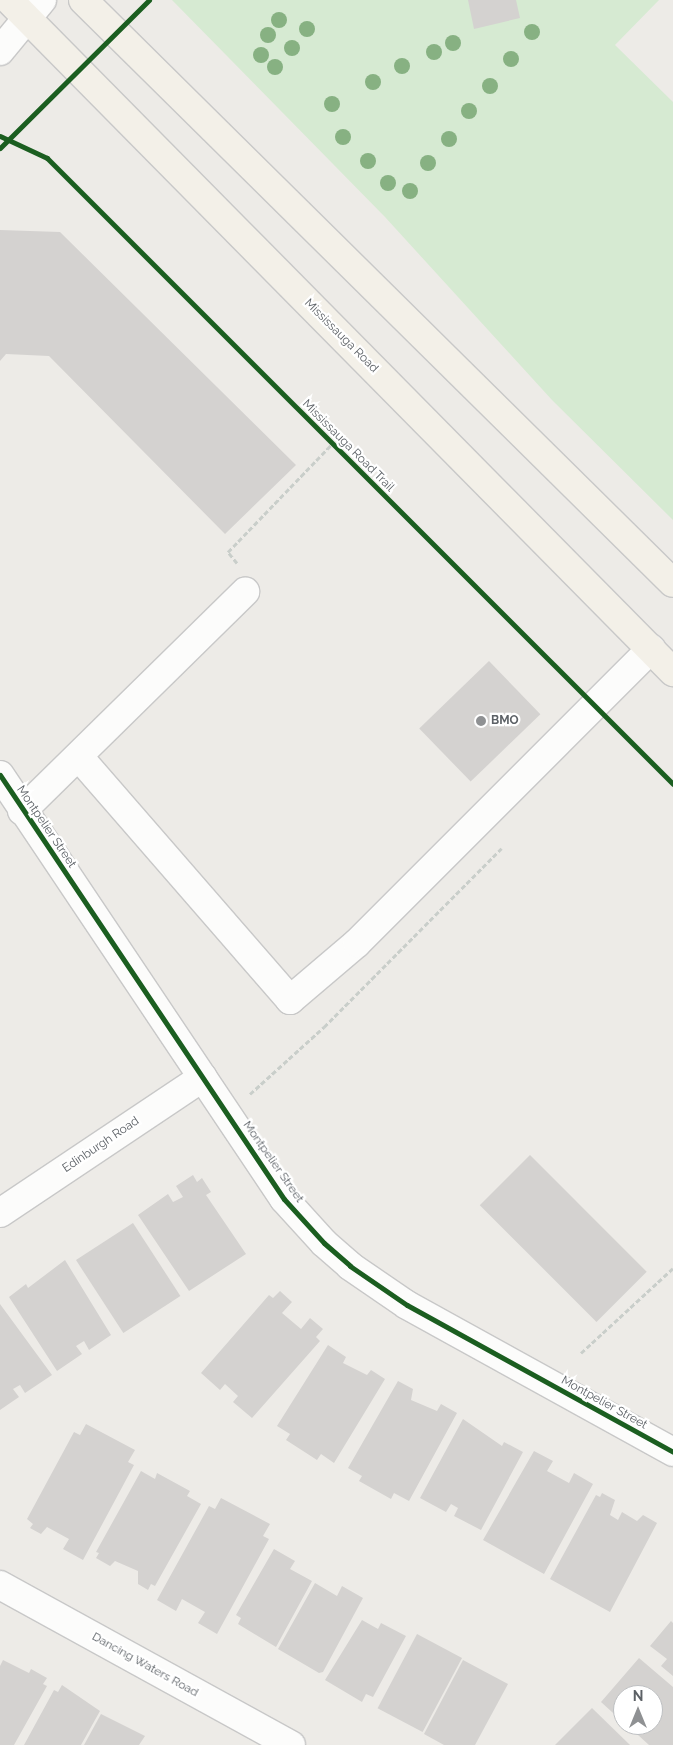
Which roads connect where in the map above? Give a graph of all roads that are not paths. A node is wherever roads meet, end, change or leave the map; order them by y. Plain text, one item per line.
1 (83, 0) edge
2 (26, 6) edge
3 (0, 50) edge
4 (673, 583) edge
5 (245, 592) dead end
6 (651, 649) junction
7 (673, 672) edge
8 (79, 757) junction
9 (0, 775) edge
10 (22, 811) junction
11 (202, 1076) junction
12 (0, 1213) edge
13 (673, 1452) edge
14 (0, 1585) edge
15 (291, 1745) edge

1 - 4 main road
2 - 3 street
2 - 6 main road, Mississauga Road
5 - 8 street
6 - 7 main road, Mississauga Road
6 - 8 street
8 - 10 street
9 - 10 street, Montpelier Street
10 - 11 street, Montpelier Street
11 - 12 street, Edinburgh Road
11 - 13 street, Montpelier Street
14 - 15 street, Dancing Waters Road

